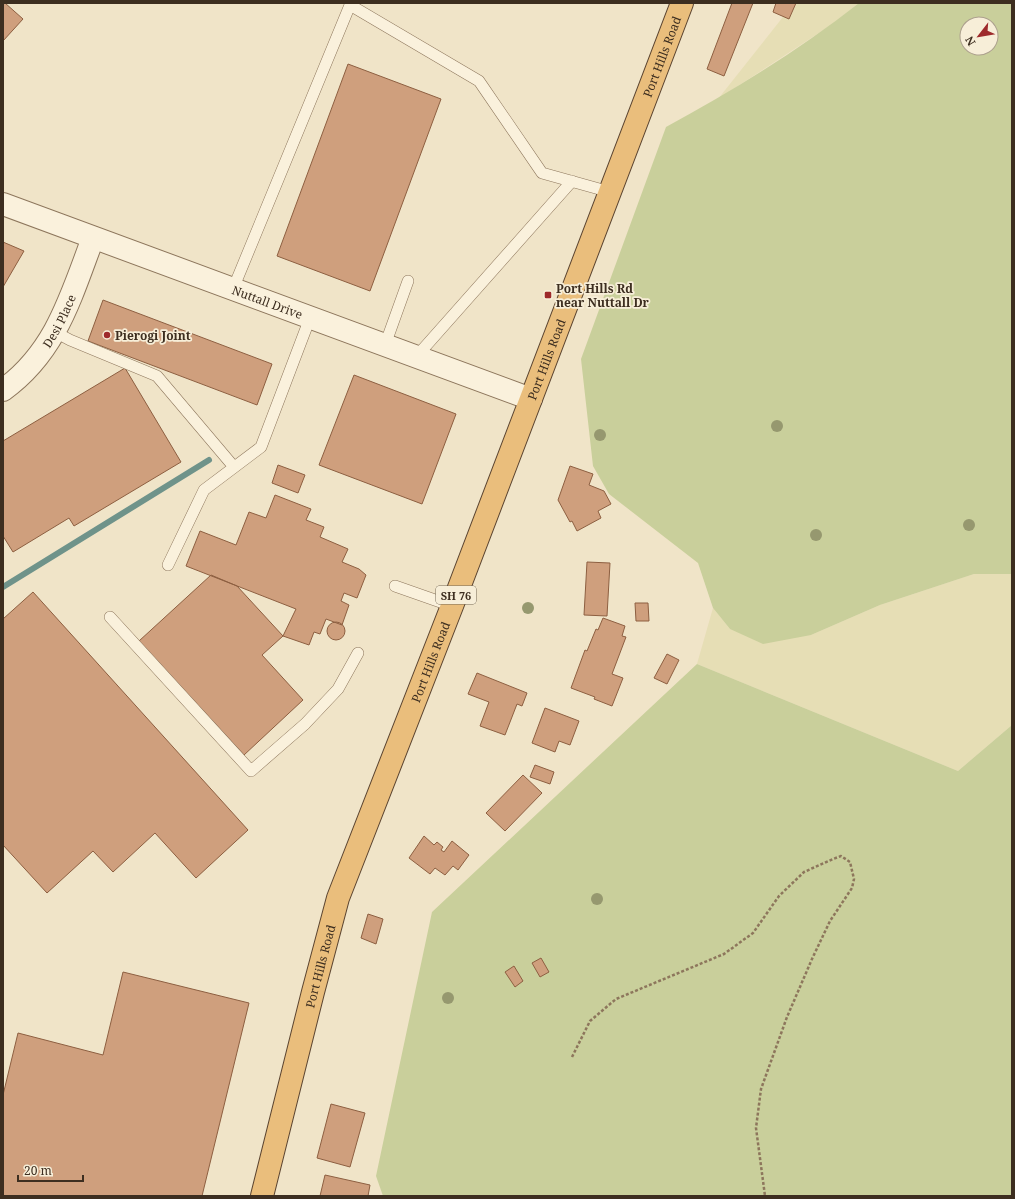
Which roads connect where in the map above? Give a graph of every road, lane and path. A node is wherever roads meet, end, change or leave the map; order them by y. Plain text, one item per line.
1 (682, 3) edge
2 (348, 4) edge
3 (572, 181) junction
4 (610, 192) junction
5 (3, 204) edge
6 (93, 238) junction
7 (408, 281) dead end
8 (233, 289) junction
9 (310, 318) junction
10 (55, 332) junction
11 (385, 345) junction
12 (416, 357) junction
13 (3, 390) edge
14 (531, 399) junction
15 (234, 468) junction
16 (168, 566) dead end
17 (395, 586) dead end
18 (452, 606) junction
19 (110, 617) dead end
20 (358, 653) dead end
21 (572, 1057) dead end
22 (262, 1196) edge
23 (765, 1196) edge

1 - 4 highway, Port Hills Road / SH 76
2 - 3 lane
2 - 8 lane
3 - 4 lane
3 - 12 lane
4 - 14 highway, Port Hills Road / SH 76
5 - 6 street, Nuttall Drive
6 - 8 street, Nuttall Drive
6 - 10 street, Desi Place
7 - 11 lane
8 - 9 street, Nuttall Drive
9 - 11 street, Nuttall Drive
9 - 15 lane
10 - 13 street, Desi Place
10 - 15 lane
11 - 12 street, Nuttall Drive
12 - 14 street, Nuttall Drive
14 - 18 highway, Port Hills Road / SH 76
15 - 16 lane
17 - 18 lane
18 - 22 highway, Port Hills Road / SH 76
19 - 20 lane
21 - 23 path

